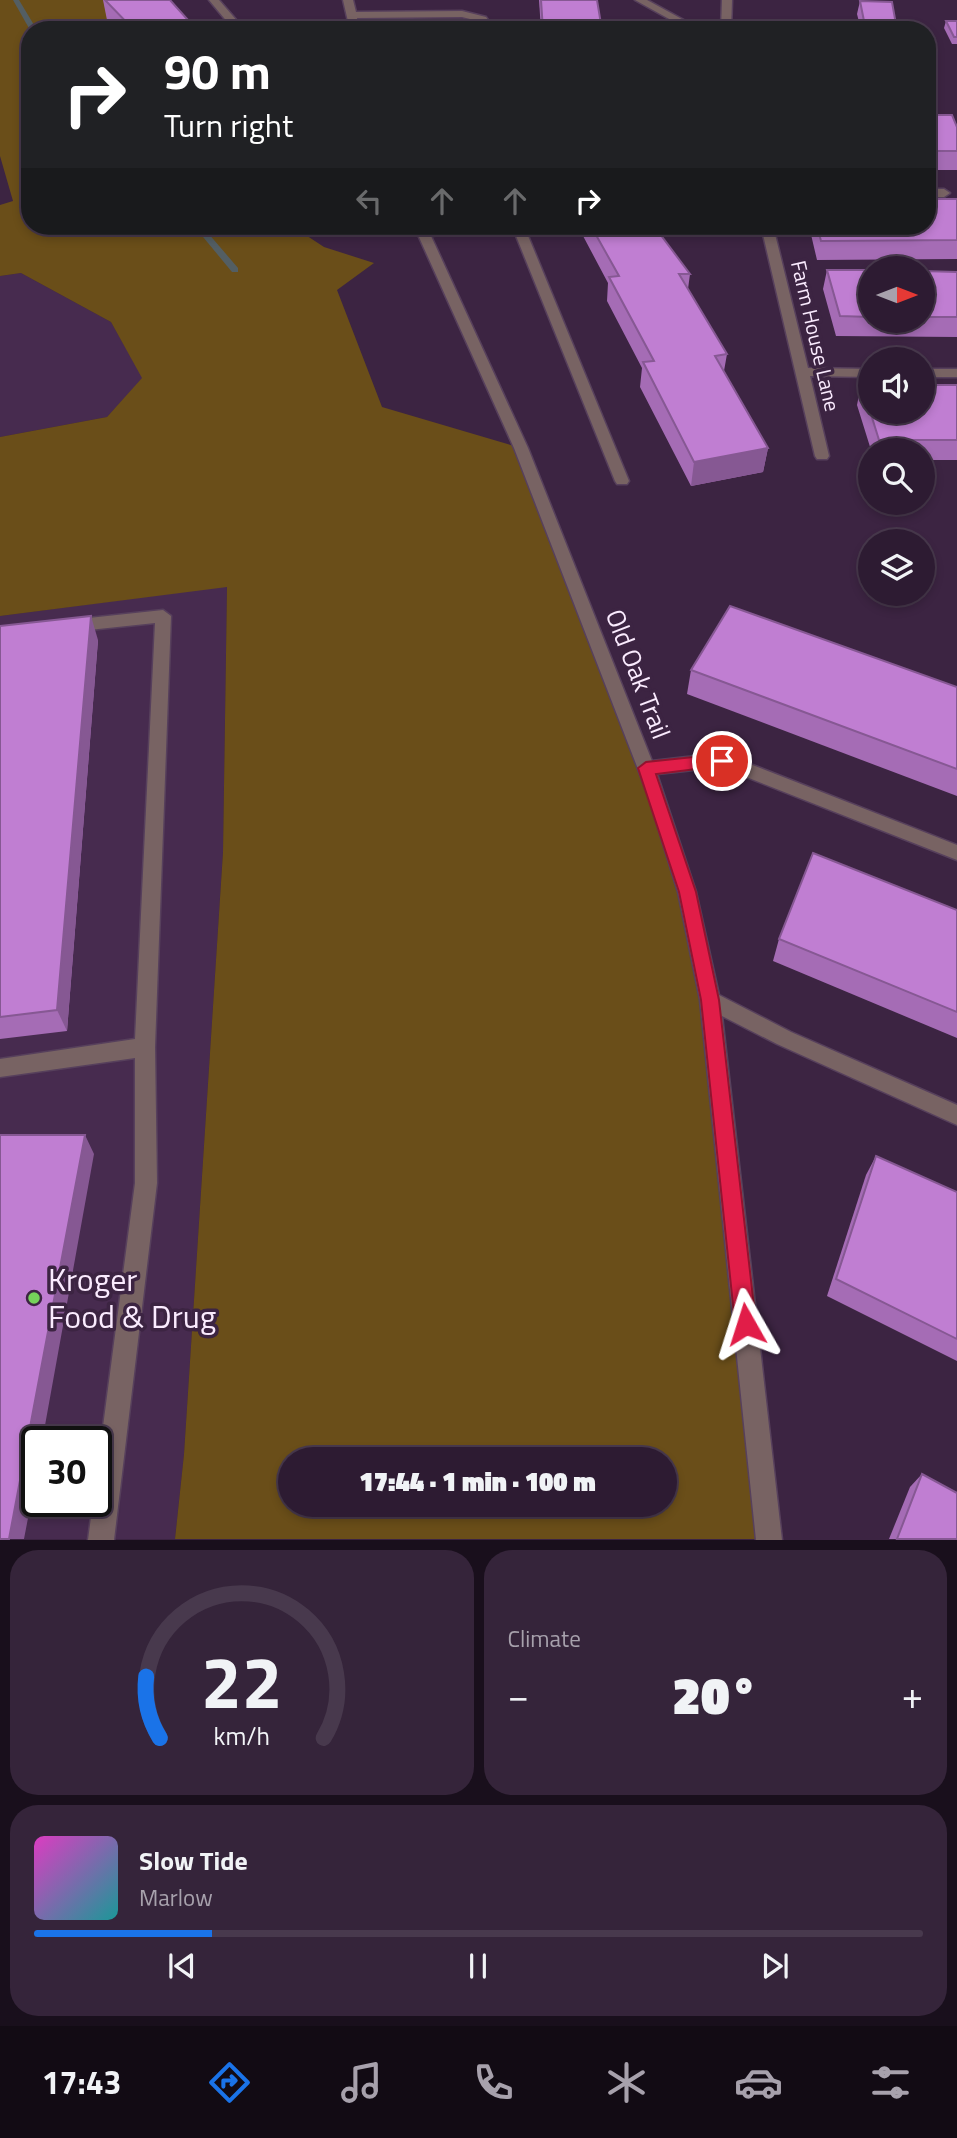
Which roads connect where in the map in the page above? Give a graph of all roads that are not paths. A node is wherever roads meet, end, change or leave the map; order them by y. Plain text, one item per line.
1 (214, 0) edge
2 (348, 0) edge
3 (640, 0) edge
4 (727, 0) edge
5 (351, 15) junction
6 (232, 21) edge
7 (353, 21) edge
8 (483, 21) edge
9 (680, 21) edge
10 (726, 21) edge
11 (936, 193) edge
12 (944, 193) dead end
13 (424, 235) edge
14 (522, 235) edge
15 (769, 235) edge
16 (802, 372) junction
17 (858, 373) edge
18 (935, 373) edge
19 (957, 373) edge
20 (822, 456) dead end
21 (622, 481) dead end
22 (54, 628) edge
23 (646, 768) junction
24 (957, 853) edge
25 (710, 1000) junction
26 (145, 1047) junction
27 (0, 1068) edge
28 (957, 1115) edge
29 (101, 1539) edge
30 (769, 1539) edge

1 - 6 street
2 - 5 street
3 - 9 street
4 - 10 street
5 - 7 street
5 - 8 street
11 - 12 street
13 - 23 street, Old Oak Trail
14 - 21 street
15 - 16 street, Farm House Lane
16 - 17 street
16 - 20 street, Farm House Lane
18 - 19 street
22 - 26 street
23 - 24 street
23 - 25 street, Old Oak Trail
25 - 28 street
25 - 30 street, Old Oak Trail
26 - 27 street
26 - 29 street

